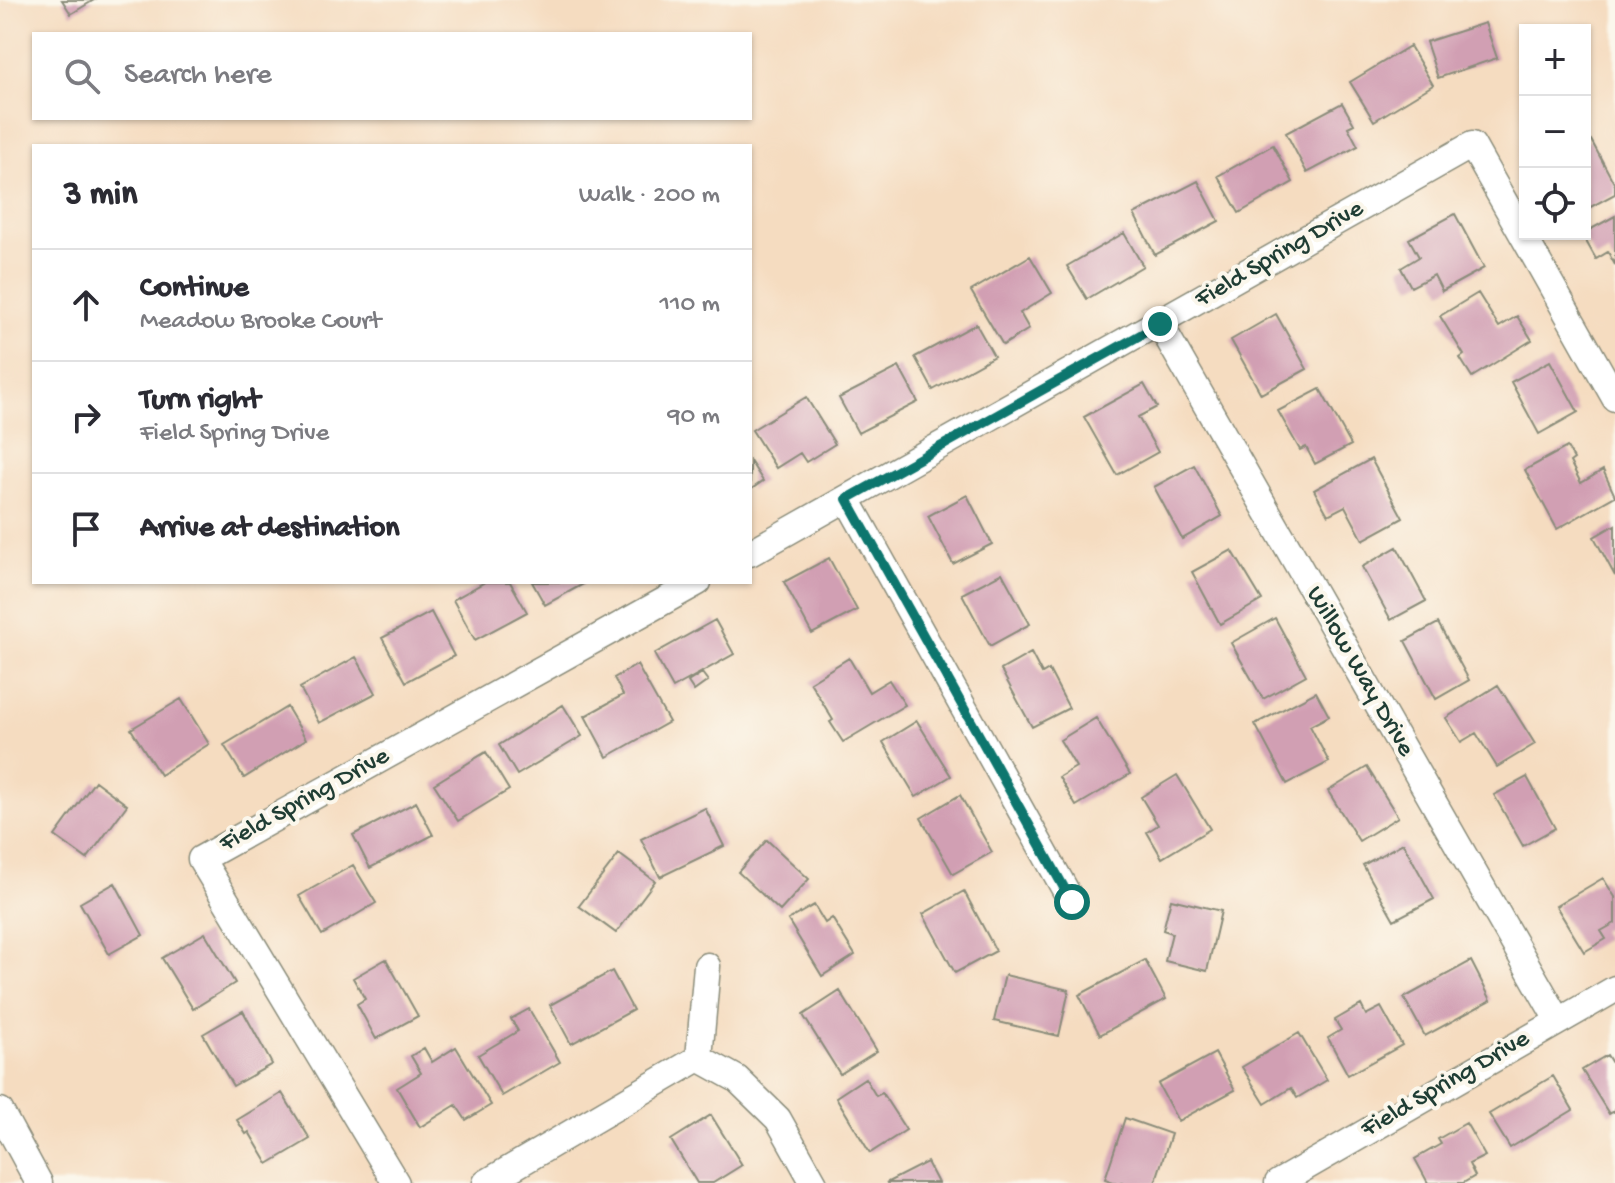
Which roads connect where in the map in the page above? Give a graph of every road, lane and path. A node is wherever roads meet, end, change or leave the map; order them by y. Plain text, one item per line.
1 (1160, 324) junction
2 (1615, 398) edge
3 (847, 499) junction
4 (752, 552) edge
5 (694, 584) edge
6 (1072, 902) dead end
7 (707, 966) dead end
8 (1615, 989) edge
9 (1558, 1020) junction
10 (699, 1058) junction
11 (0, 1111) edge
12 (39, 1183) edge
13 (396, 1183) edge
14 (486, 1183) edge
15 (814, 1183) edge
16 (1278, 1183) edge

1 - 2 street, Field Spring Drive
1 - 3 street, Field Spring Drive
1 - 9 street, Willow Way Drive
3 - 4 street, Field Spring Drive
3 - 6 street
5 - 13 street, Field Spring Drive
7 - 10 street
8 - 9 street, Field Spring Drive
9 - 16 street, Field Spring Drive
10 - 14 street
10 - 15 street
11 - 12 street

